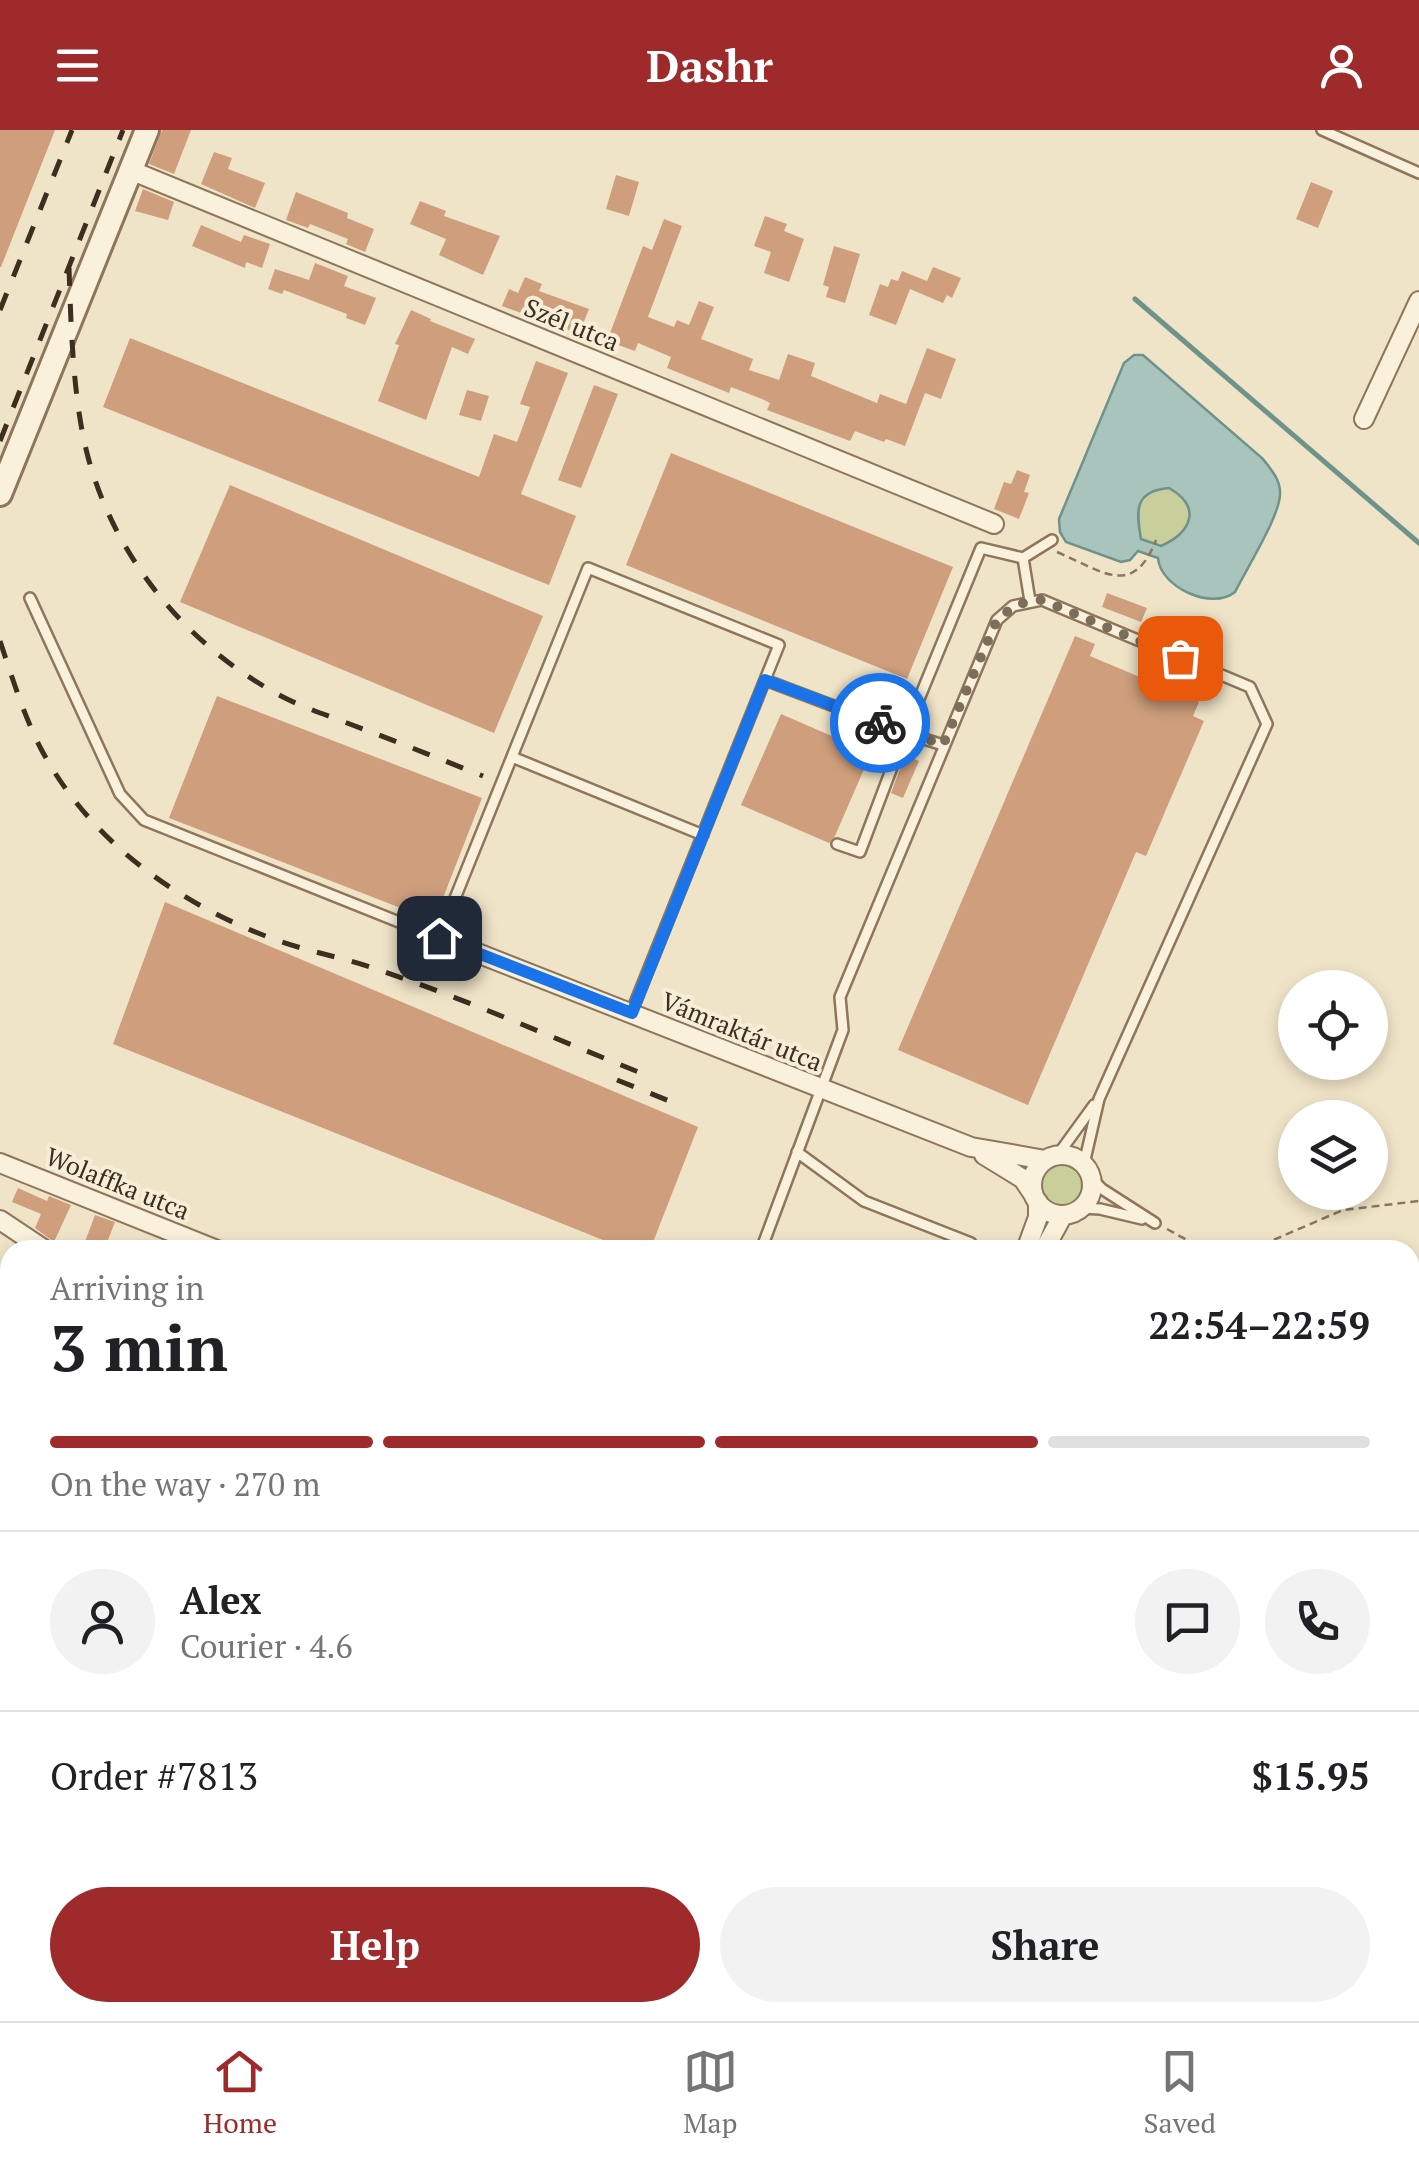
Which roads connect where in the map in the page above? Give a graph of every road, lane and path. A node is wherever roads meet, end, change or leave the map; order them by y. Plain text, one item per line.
1 (146, 130) edge
2 (1322, 130) edge
3 (130, 170) junction
4 (1419, 173) edge
5 (1419, 301) edge
6 (1364, 420) dead end
7 (0, 494) edge
8 (994, 524) dead end
9 (1052, 540) dead end
10 (1156, 540) dead end
11 (1042, 546) junction
12 (1023, 558) junction
13 (30, 598) dead end
14 (1030, 601) junction
15 (765, 680) junction
16 (906, 733) junction
17 (943, 745) junction
18 (512, 757) junction
19 (703, 836) junction
20 (836, 844) dead end
21 (439, 938) junction
22 (632, 1013) junction
23 (820, 1089) junction
24 (1099, 1099) junction
25 (971, 1147) junction
26 (797, 1152) junction
27 (1051, 1158) junction
28 (0, 1163) edge
29 (1088, 1171) junction
30 (1036, 1198) junction
31 (1419, 1201) edge
32 (1072, 1211) junction
33 (0, 1220) edge
34 (1155, 1222) junction
35 (30, 1240) edge
36 (192, 1240) edge
37 (765, 1240) edge
38 (964, 1240) edge
39 (1030, 1240) edge
40 (1051, 1240) edge
41 (1187, 1240) edge
42 (1273, 1240) edge

1 - 3 street
2 - 4 lane
3 - 7 street
3 - 8 street, Szél utca
5 - 6 street
9 - 11 lane
10 - 11 path
11 - 12 lane
12 - 14 lane
12 - 16 lane
13 - 21 lane
14 - 17 lane
14 - 24 lane
15 - 16 lane
15 - 18 lane
15 - 19 lane
16 - 17 lane
16 - 20 lane
17 - 23 lane
18 - 19 lane
18 - 21 lane
19 - 22 lane
21 - 22 street, Vámraktár utca
22 - 23 street, Vámraktár utca
23 - 25 street, Vámraktár utca
23 - 26 lane
24 - 27 lane
24 - 29 lane
25 - 27 street, Vámraktár utca
25 - 30 street, Vámraktár utca
26 - 37 lane
26 - 38 lane
27 - 29 street
27 - 30 street
28 - 36 street, Wolaffka utca
29 - 32 street
29 - 34 lane
30 - 32 street
30 - 39 street
31 - 42 path
32 - 34 lane
32 - 40 street
33 - 35 street
34 - 41 path

